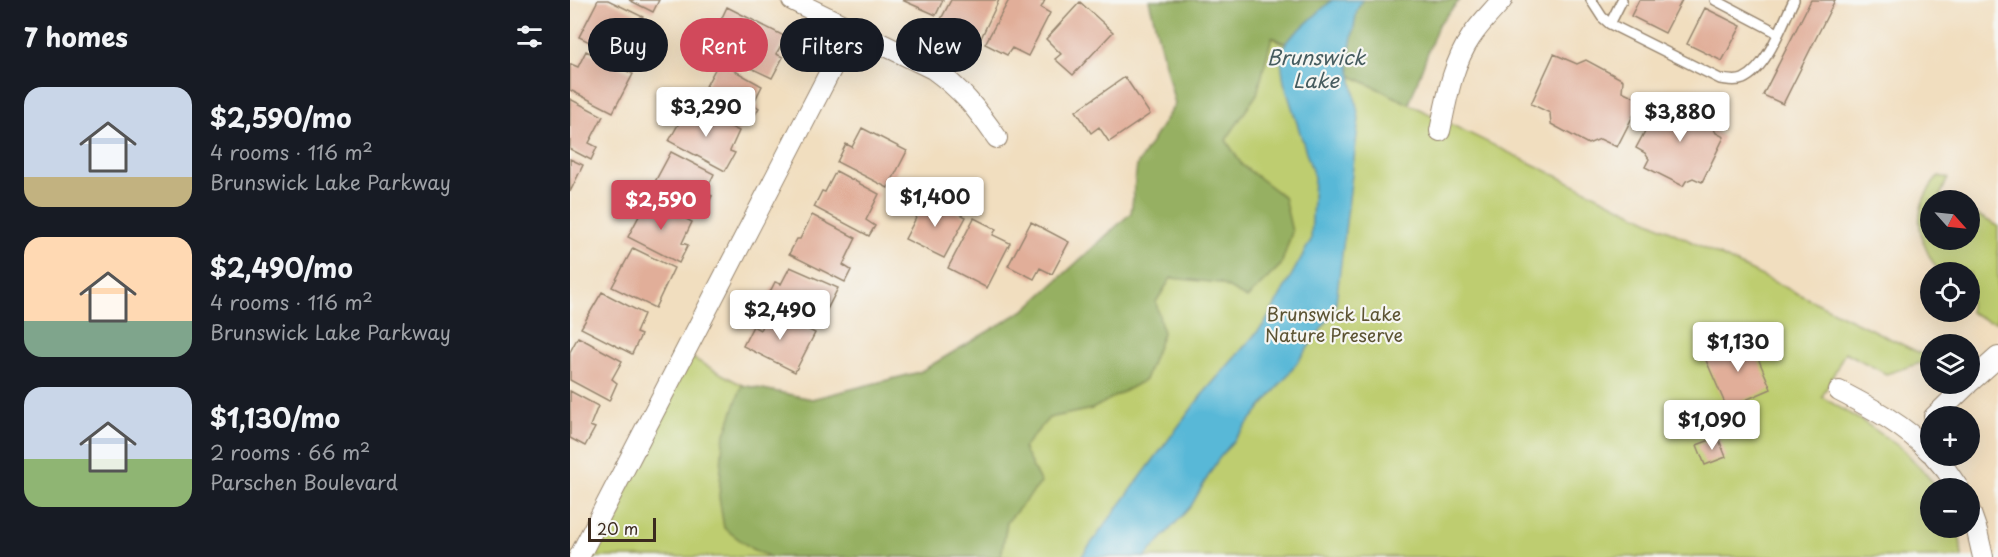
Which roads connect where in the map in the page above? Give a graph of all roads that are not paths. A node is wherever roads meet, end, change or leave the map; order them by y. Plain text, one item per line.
1 (792, 0) edge
2 (1502, 0) edge
3 (1591, 0) edge
4 (1622, 0) edge
5 (1716, 0) edge
6 (1794, 0) edge
7 (829, 18) edge
8 (1610, 24) junction
9 (1778, 33) junction
10 (884, 45) edge
11 (830, 72) edge
12 (1440, 131) dead end
13 (997, 138) dead end
14 (1998, 357) edge
15 (1980, 373) edge
16 (1839, 391) dead end
17 (1958, 394) edge
18 (1945, 406) edge
19 (1920, 433) edge
20 (1916, 438) junction
21 (1920, 442) edge
22 (1979, 538) edge
23 (579, 557) edge
24 (1983, 557) edge

1 - 7 street
2 - 12 street
3 - 8 lane
4 - 8 lane
5 - 9 lane
6 - 9 lane
8 - 9 lane
10 - 13 street
11 - 23 street
14 - 15 street
16 - 20 street
17 - 18 street
19 - 20 street
20 - 21 street
22 - 24 street

